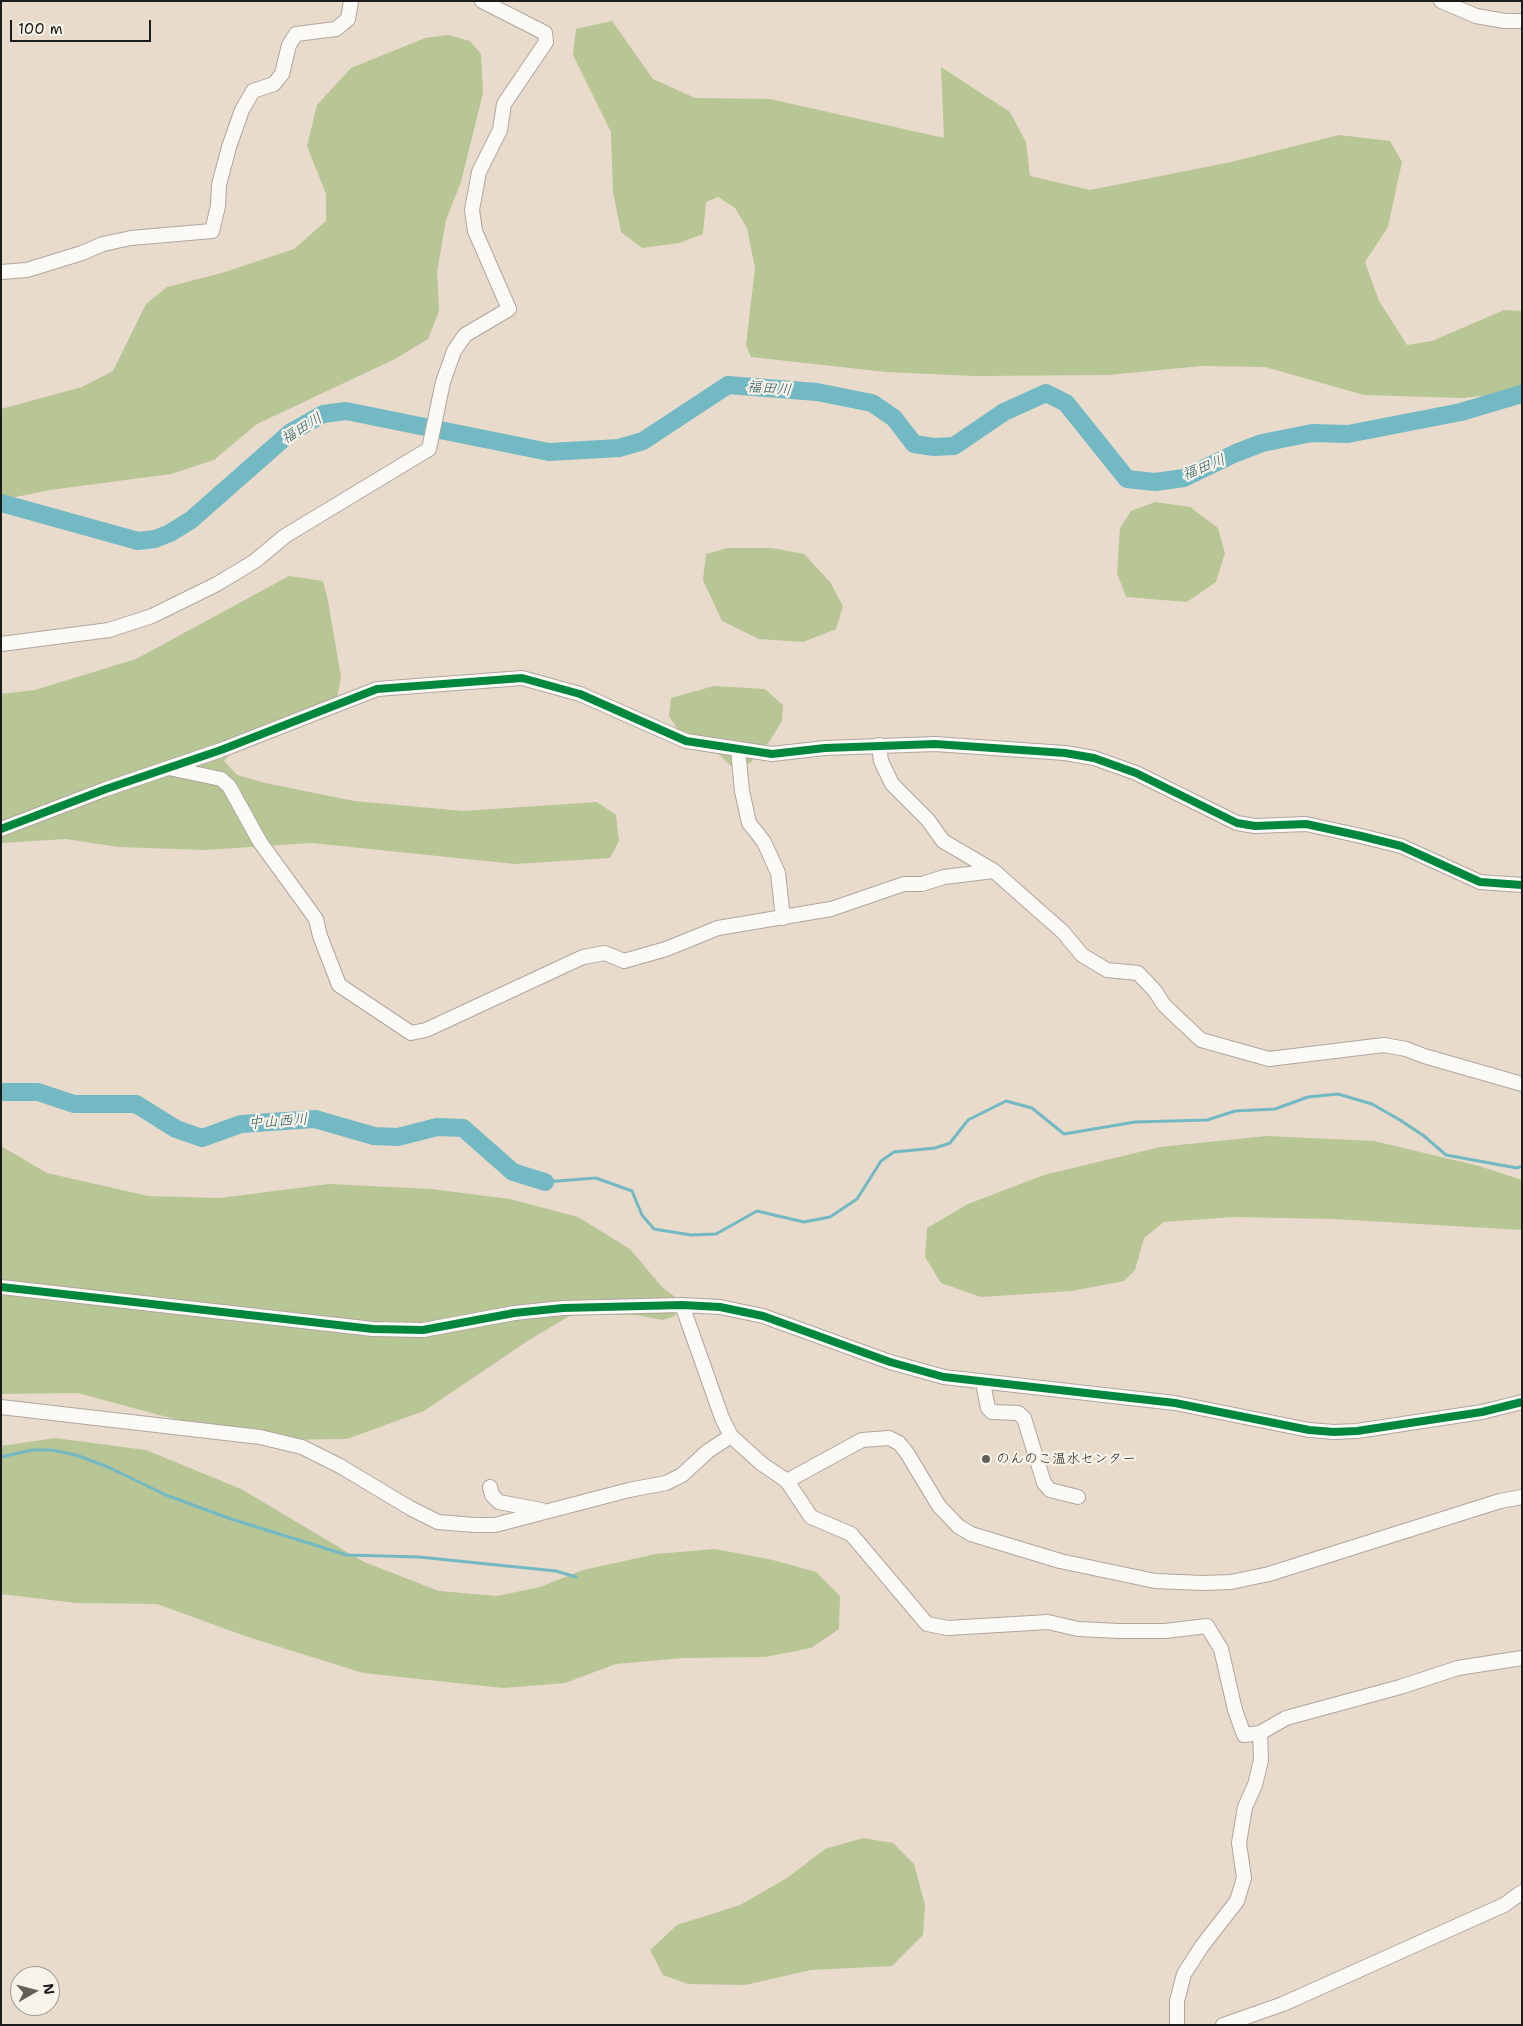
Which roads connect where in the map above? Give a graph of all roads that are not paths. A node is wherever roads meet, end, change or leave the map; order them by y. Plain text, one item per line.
1 (351, 1) edge
2 (482, 1) edge
3 (1441, 1) edge
4 (1522, 22) edge
5 (1, 272) edge
6 (1, 644) edge
7 (879, 745) junction
8 (738, 749) junction
9 (168, 768) junction
10 (1, 829) edge
11 (994, 872) junction
12 (1522, 885) edge
13 (783, 918) junction
14 (1522, 1084) edge
15 (1, 1287) edge
16 (682, 1305) junction
17 (983, 1382) junction
18 (1522, 1402) edge
19 (1, 1407) edge
20 (732, 1436) junction
21 (787, 1481) junction
22 (490, 1487) dead end
23 (1078, 1497) dead end
24 (1522, 1497) edge
25 (549, 1511) junction
26 (1522, 1658) edge
27 (1260, 1733) junction
28 (1522, 1892) edge
29 (1177, 2025) edge
30 (1223, 2025) edge

1 - 5 street
2 - 6 street
3 - 4 street
7 - 8 street
7 - 11 street
7 - 12 street
8 - 9 street
8 - 13 street
9 - 10 street
9 - 13 street
11 - 13 street
11 - 14 street
15 - 16 street
16 - 17 street
16 - 20 street
17 - 18 street
17 - 23 street
19 - 25 street
20 - 21 street
20 - 25 street
21 - 24 street
21 - 27 street
22 - 25 street
26 - 27 street
27 - 29 street
28 - 30 street

